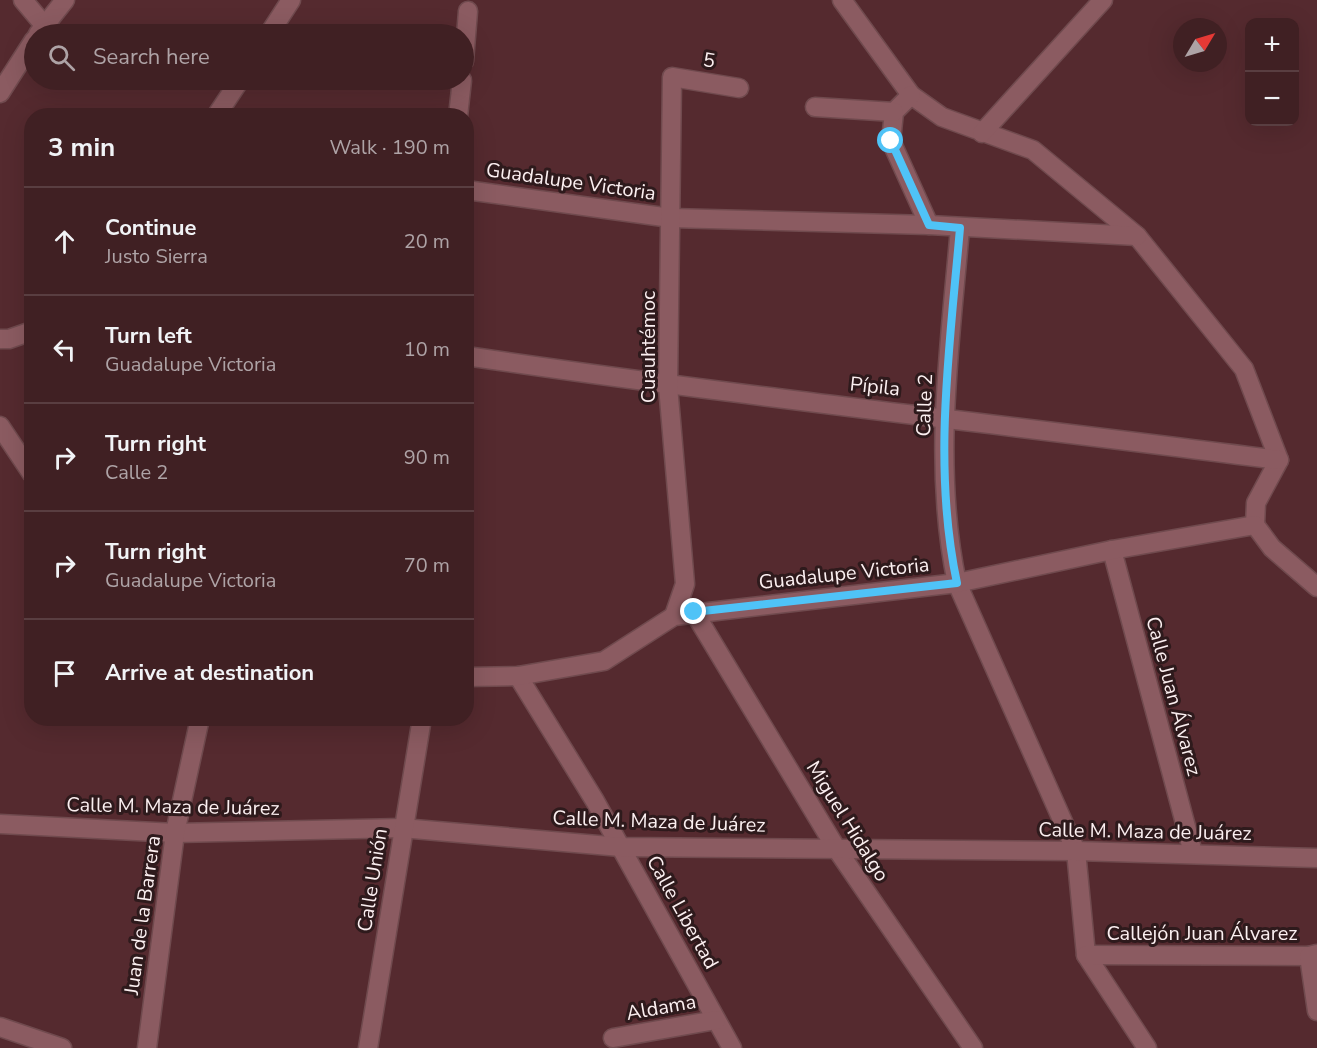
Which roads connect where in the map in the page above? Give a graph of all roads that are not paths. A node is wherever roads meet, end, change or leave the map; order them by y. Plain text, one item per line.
1 (23, 0) edge
2 (64, 0) edge
3 (291, 0) edge
4 (842, 0) edge
5 (1103, 0) edge
6 (468, 12) dead end
7 (35, 24) edge
8 (46, 24) edge
9 (275, 24) edge
10 (467, 24) edge
11 (24, 56) edge
12 (672, 77) joint
13 (739, 88) dead end
14 (233, 90) edge
15 (461, 90) edge
16 (0, 93) edge
17 (911, 95) junction
18 (815, 107) dead end
19 (221, 108) edge
20 (459, 108) edge
21 (894, 112) junction
22 (982, 133) junction
23 (474, 191) edge
24 (671, 218) junction
25 (929, 225) junction
26 (960, 228) junction
27 (1137, 236) junction
28 (24, 334) edge
29 (0, 339) edge
30 (474, 357) edge
31 (668, 386) junction
32 (943, 416) junction
33 (0, 426) edge
34 (1279, 460) junction
35 (24, 462) edge
36 (1255, 525) junction
37 (1112, 550) junction
38 (957, 583) junction
39 (1317, 587) edge
40 (694, 612) junction
41 (674, 616) junction
42 (518, 676) junction
43 (474, 677) edge
44 (199, 726) edge
45 (421, 726) edge
46 (0, 824) edge
47 (402, 828) junction
48 (175, 833) junction
49 (621, 846) junction
50 (837, 848) junction
51 (1076, 851) junction
52 (1193, 853) junction
53 (1317, 858) edge
54 (1086, 955) junction
55 (1313, 955) edge
56 (1317, 1011) edge
57 (716, 1020) junction
58 (0, 1027) edge
59 (613, 1038) dead end
60 (63, 1048) edge
61 (147, 1048) edge
62 (368, 1048) edge
63 (732, 1048) edge
64 (973, 1048) edge
65 (1147, 1048) edge

1 - 7 street
2 - 8 street
3 - 9 street
4 - 17 street
5 - 22 street
6 - 10 street
11 - 16 street
12 - 13 street, 5
12 - 24 street, Cuauhtémoc
14 - 19 street
15 - 20 street
17 - 21 street
17 - 22 street
18 - 21 street
21 - 25 street
22 - 27 street
23 - 24 street, Guadalupe Victoria
24 - 25 street, Guadalupe Victoria
24 - 31 street, Cuauhtémoc
25 - 26 street, Guadalupe Victoria
26 - 27 street, Guadalupe Victoria
26 - 32 street, Calle 2
27 - 34 street
28 - 29 street
30 - 31 street, Pípila
31 - 32 street, Pípila
31 - 41 street, Cuauhtémoc
32 - 34 street, Pípila
32 - 38 street, Calle 2
33 - 35 street
34 - 36 street
36 - 37 street, Guadalupe Victoria
36 - 39 street
37 - 38 street, Guadalupe Victoria
37 - 52 street, Calle Juan Álvarez
38 - 40 street, Guadalupe Victoria
38 - 51 street, Calle 2
40 - 41 street, Guadalupe Victoria
40 - 50 street, Miguel Hidalgo
41 - 42 street, Guadalupe Victoria
42 - 43 street, Guadalupe Victoria
42 - 49 street, Calle Libertad
44 - 48 street, Juan de la Barrera
45 - 47 street, Calle Unión
46 - 48 street, Calle M. Maza de Juárez
47 - 48 street, Calle M. Maza de Juárez
47 - 49 street, Calle M. Maza de Juárez
47 - 62 street, Calle Unión
48 - 61 street, Juan de la Barrera
49 - 50 street, Calle M. Maza de Juárez
49 - 57 street, Calle Libertad
50 - 51 street, Calle M. Maza de Juárez
50 - 64 street, Miguel Hidalgo
51 - 52 street, Calle M. Maza de Juárez
51 - 54 street, Calle 2
52 - 53 street, Calle M. Maza de Juárez
54 - 55 street, Callejón Juan Álvarez
54 - 65 street
55 - 56 street
57 - 59 street, Aldama
57 - 63 street, Calle Libertad
58 - 60 street

